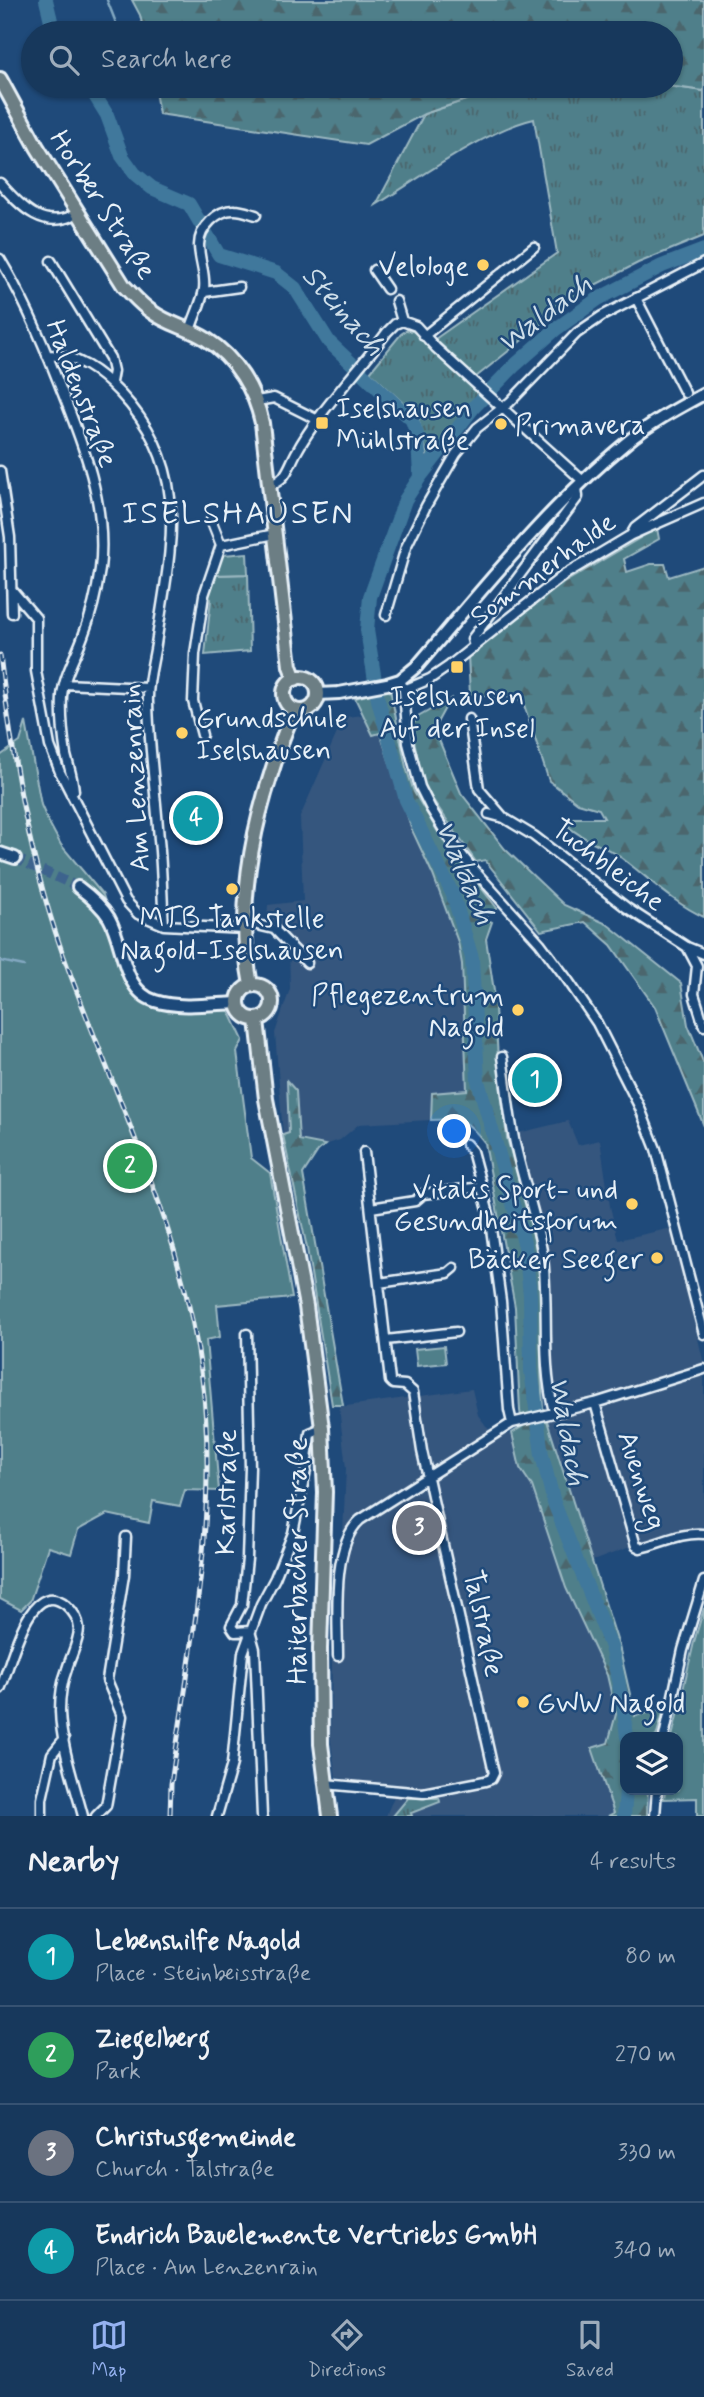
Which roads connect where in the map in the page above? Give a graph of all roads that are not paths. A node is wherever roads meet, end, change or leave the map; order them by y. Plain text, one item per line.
1 (0, 79) edge
2 (0, 183) edge
3 (78, 214) junction
4 (256, 215) dead end
5 (534, 247) dead end
6 (0, 259) edge
7 (51, 261) dead end
8 (704, 262) edge
9 (374, 270) dead end
10 (239, 287) dead end
11 (387, 289) dead end
12 (204, 292) junction
13 (636, 298) junction
14 (396, 301) dead end
15 (402, 321) junction
16 (190, 331) junction
17 (424, 336) junction
18 (47, 355) junction
19 (110, 383) junction
20 (685, 393) dead end
21 (704, 394) edge
22 (257, 401) junction
23 (498, 405) junction
24 (318, 420) junction
25 (0, 471) edge
26 (704, 475) edge
27 (580, 484) junction
28 (270, 485) junction
29 (704, 503) edge
30 (211, 520) dead end
31 (275, 534) junction
32 (631, 535) junction
33 (221, 545) junction
34 (12, 590) junction
35 (12, 613) dead end
36 (386, 615) dead end
37 (474, 647) junction
38 (295, 679) junction
39 (65, 684) junction
40 (402, 685) junction
41 (148, 688) junction
42 (318, 694) junction
43 (295, 710) junction
44 (469, 719) dead end
45 (202, 735) dead end
46 (71, 794) junction
47 (489, 814) dead end
48 (504, 818) junction
49 (0, 853) edge
50 (15, 858) tunnel mouth
51 (78, 887) tunnel mouth
52 (164, 925) junction
53 (245, 925) junction
54 (687, 947) junction
55 (704, 954) edge
56 (306, 963) dead end
57 (701, 977) edge
58 (251, 985) junction
59 (237, 1003) junction
60 (257, 1020) junction
61 (704, 1026) edge
62 (502, 1057) dead end
63 (466, 1144) dead end
64 (364, 1152) dead end
65 (482, 1187) junction
66 (371, 1208) junction
67 (454, 1268) dead end
68 (379, 1283) junction
69 (456, 1332) dead end
70 (247, 1334) dead end
71 (704, 1334) edge
72 (386, 1340) junction
73 (704, 1369) edge
74 (595, 1403) junction
75 (554, 1412) junction
76 (516, 1421) junction
77 (322, 1428) junction
78 (428, 1477) junction
79 (704, 1534) edge
80 (127, 1537) dead end
81 (704, 1581) edge
82 (250, 1631) junction
83 (338, 1656) dead end
84 (0, 1689) edge
85 (665, 1732) edge
86 (64, 1739) junction
87 (325, 1784) junction
88 (657, 1795) edge
89 (42, 1816) edge
90 (83, 1816) edge
91 (96, 1816) edge
92 (217, 1816) edge
93 (262, 1816) edge
94 (330, 1816) edge
95 (655, 1816) edge

1 - 3 main road, Horber Straße
2 - 3 street
3 - 16 main road, Horber Straße
4 - 12 street
5 - 17 street
6 - 18 street, Haldenstraße
7 - 19 street
8 - 13 street
9 - 11 street
10 - 12 street
12 - 16 street
13 - 20 street
13 - 23 street
14 - 15 street
15 - 17 street
15 - 24 street
16 - 22 main road, Horber Straße
17 - 23 street
18 - 19 street, Am Lenzenrain
18 - 39 street, Haldenstraße
19 - 41 street, Am Lenzenrain
21 - 27 main road
22 - 24 street
22 - 28 main road
23 - 27 street
23 - 36 street
24 - 28 street
25 - 34 street
26 - 32 street, Sommerhalde
27 - 37 street
27 - 40 main road
28 - 31 main road
29 - 32 street
30 - 33 street
31 - 33 street
31 - 38 main road
32 - 37 street, Sommerhalde
33 - 45 street
34 - 35 street
34 - 46 street
37 - 40 street, Sommerhalde
38 - 42 main road
38 - 43 main road
39 - 41 street
39 - 46 street, Haldenstraße
40 - 42 main road
40 - 71 street
41 - 52 street, Am Lenzenrain
42 - 43 main road
43 - 53 main road
44 - 48 street, Tuchbleiche
46 - 52 street
47 - 48 street, Tuchbleiche
48 - 54 street, Tuchbleiche
49 - 50 main road
51 - 59 main road
52 - 53 street
53 - 56 street
53 - 58 main road
54 - 55 street, Tuchbleiche
54 - 57 street
57 - 61 street
58 - 59 main road
58 - 60 main road
59 - 60 main road
60 - 77 main road, Haiterbacher Straße
62 - 75 street
63 - 65 street
64 - 66 street
65 - 66 street
65 - 76 street
66 - 68 street
67 - 68 street
68 - 72 street
69 - 72 street
70 - 82 street, Karlstraße
72 - 78 street
73 - 74 street
74 - 75 street
74 - 79 street, Auenweg
75 - 76 street
76 - 78 street
77 - 82 street
77 - 87 main road, Haiterbacher Straße
78 - 83 street
78 - 87 street, Talstraße
80 - 91 street
81 - 85 street
82 - 92 street
82 - 93 street
84 - 86 street
86 - 89 street
86 - 90 street
87 - 94 main road, Haiterbacher Straße
88 - 95 street

